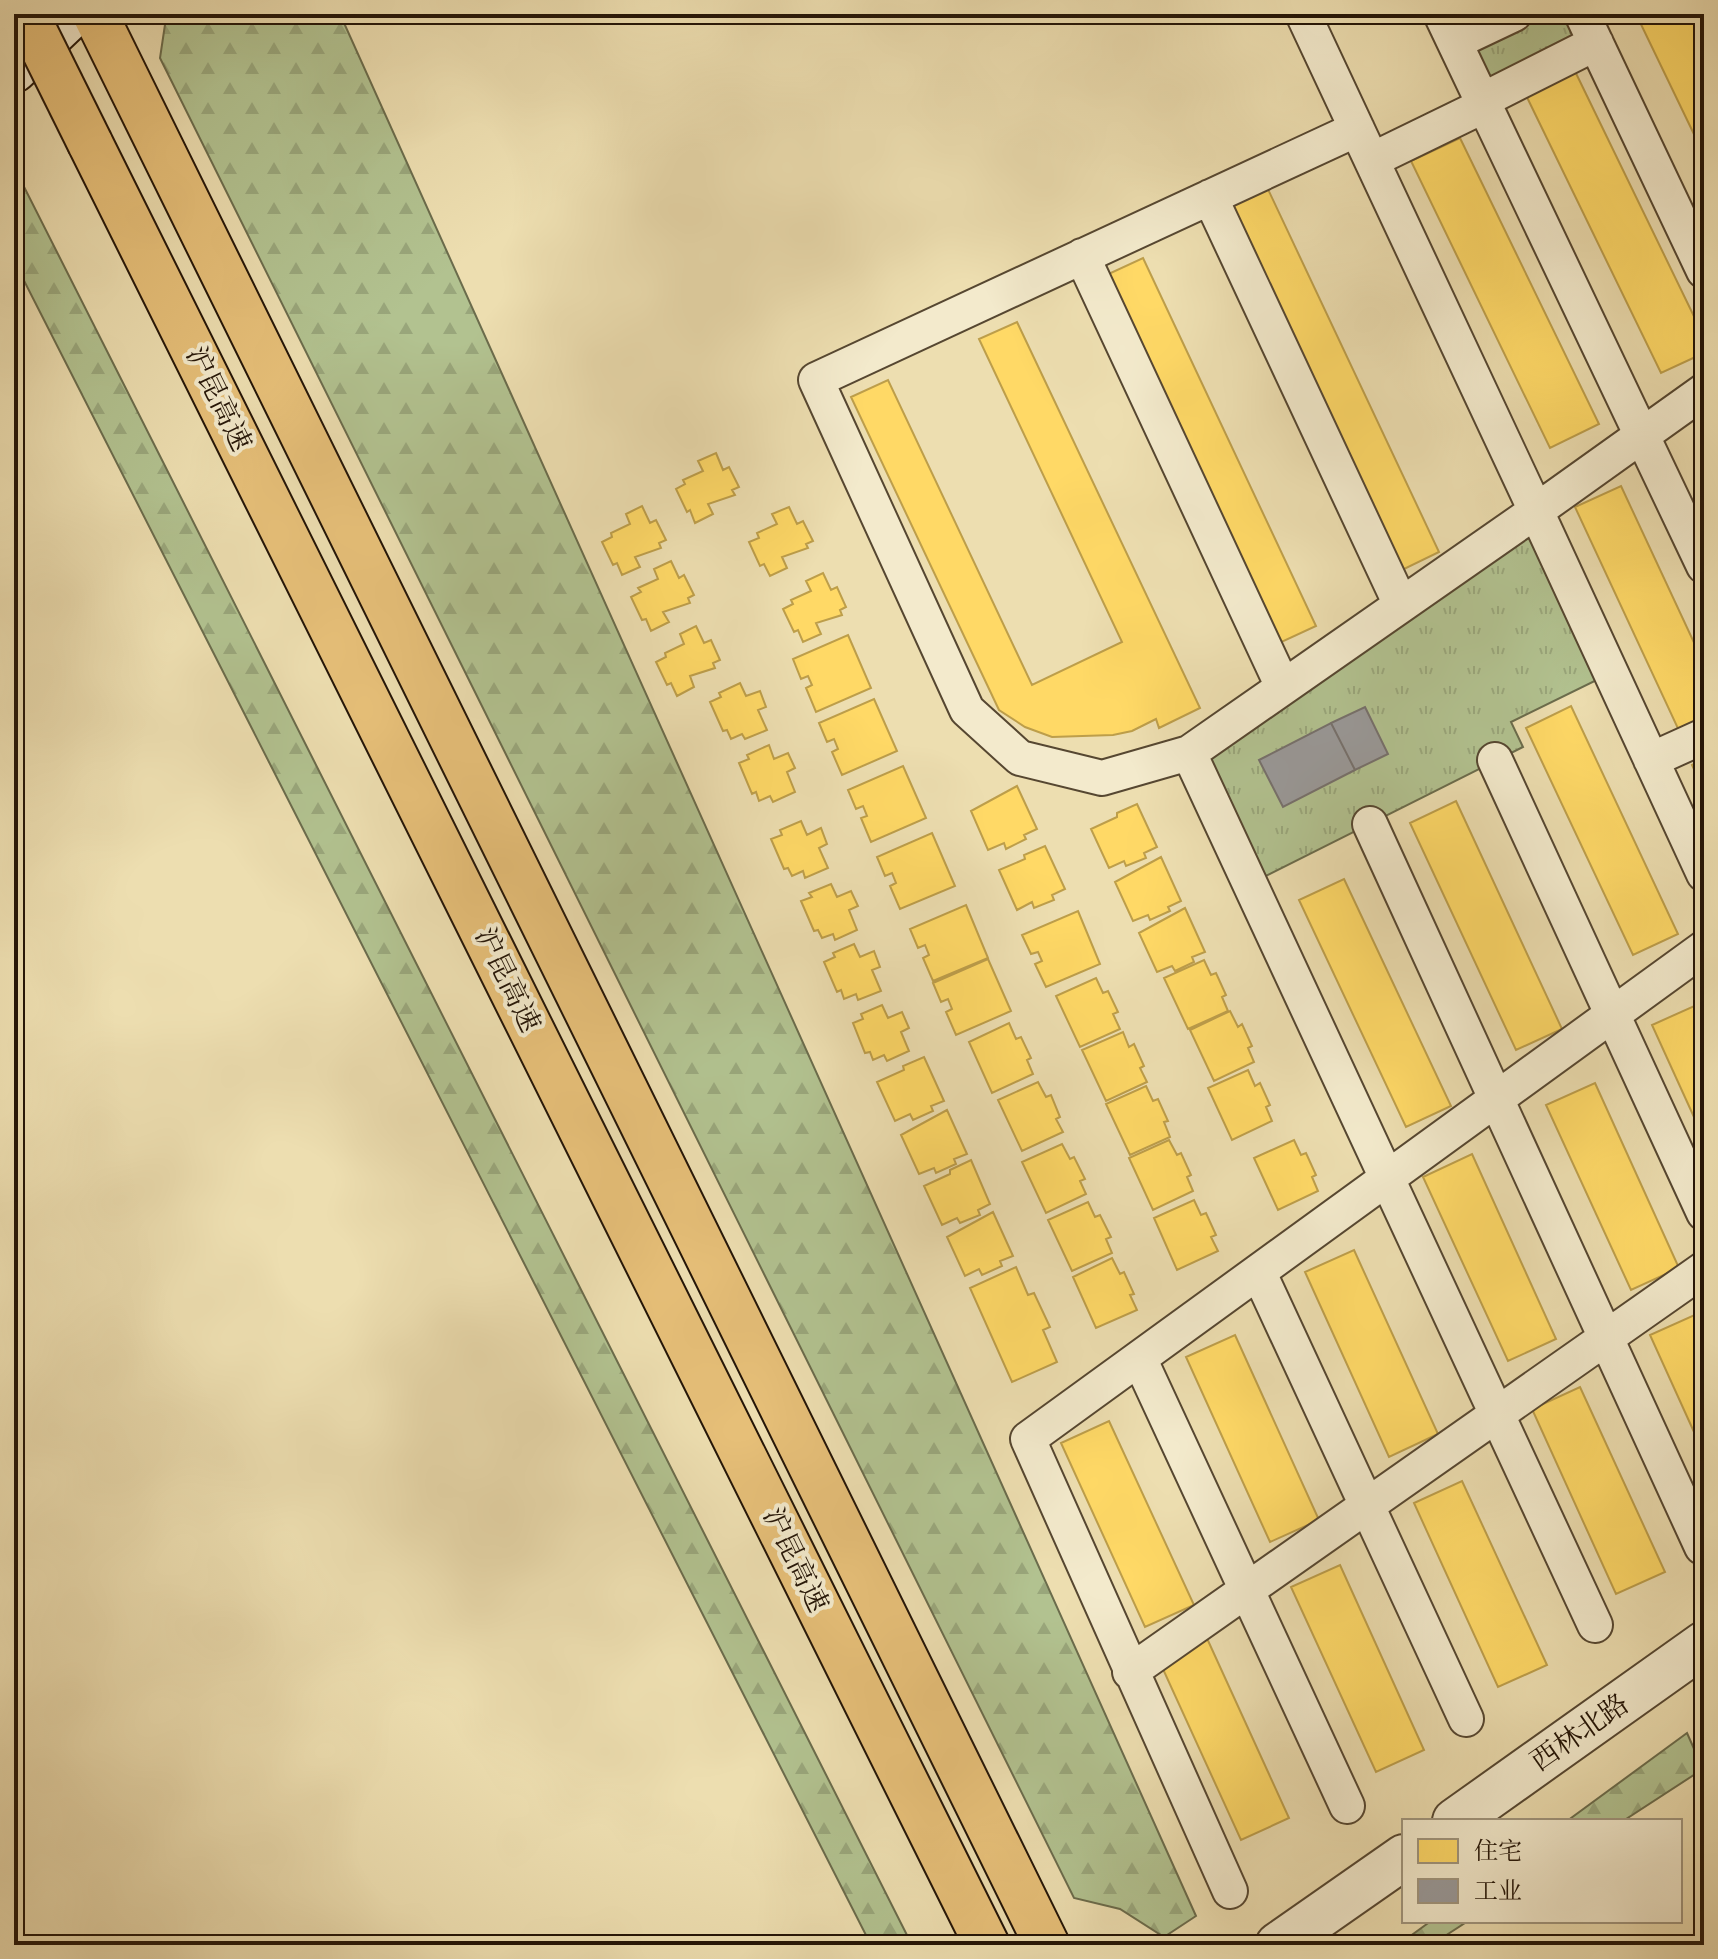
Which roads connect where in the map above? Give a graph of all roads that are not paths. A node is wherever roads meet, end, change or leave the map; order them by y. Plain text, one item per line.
1 (26, 14) edge
2 (73, 14) edge
3 (95, 14) edge
4 (1303, 14) edge
5 (1514, 14) edge
6 (1448, 28) edge
7 (1589, 29) edge
8 (14, 70) edge
9 (1484, 102) junction
10 (1357, 129) junction
11 (1372, 160) junction
12 (1210, 197) junction
13 (1082, 256) junction
14 (1704, 271) edge
15 (1704, 391) edge
16 (1642, 435) junction
17 (1536, 511) junction
18 (1704, 566) edge
19 (1401, 605) junction
20 (1283, 687) junction
21 (1704, 736) edge
22 (1189, 753) junction
23 (1495, 760) dead end
24 (1651, 760) junction
25 (1370, 824) dead end
26 (1704, 874) edge
27 (1704, 948) edge
28 (1613, 1015) junction
29 (1496, 1099) junction
30 (1388, 1179) junction
31 (1704, 1213) edge
32 (1704, 1269) edge
33 (1259, 1273) junction
34 (1606, 1339) junction
35 (1140, 1360) junction
36 (1498, 1414) junction
37 (1367, 1506) junction
38 (1702, 1547) edge
39 (1247, 1590) junction
40 (1595, 1625) dead end
41 (1704, 1644) edge
42 (1130, 1672) junction
43 (1466, 1719) dead end
44 (1347, 1806) dead end
45 (1458, 1819) edge
46 (1402, 1858) edge
47 (1230, 1891) dead end
48 (987, 1945) edge
49 (1047, 1945) edge
50 (1278, 1945) edge

1 - 48 highway, 沪昆高速, bridge
2 - 8 street
3 - 49 highway, 沪昆高速
4 - 10 street
5 - 6 street
6 - 9 street
7 - 9 street
7 - 14 street
9 - 11 street
9 - 16 street
10 - 11 street
10 - 12 street
11 - 17 street
12 - 13 street
12 - 19 street
13 - 20 street
13 - 22 street
15 - 16 street
16 - 17 street
16 - 18 street
17 - 19 street
17 - 24 street
19 - 20 street
20 - 22 street
21 - 24 street
22 - 30 street
23 - 28 street
24 - 26 street
25 - 29 street
27 - 28 street
28 - 29 street
28 - 31 street
29 - 30 street
29 - 34 street
30 - 33 street
30 - 36 street
32 - 34 street
33 - 35 street
33 - 37 street
34 - 36 street
34 - 38 street
35 - 39 street
35 - 42 street
36 - 37 street
36 - 40 street
37 - 39 street
37 - 43 street
39 - 42 street
39 - 44 street
41 - 45 street, 西林北路
42 - 47 street
46 - 50 street

